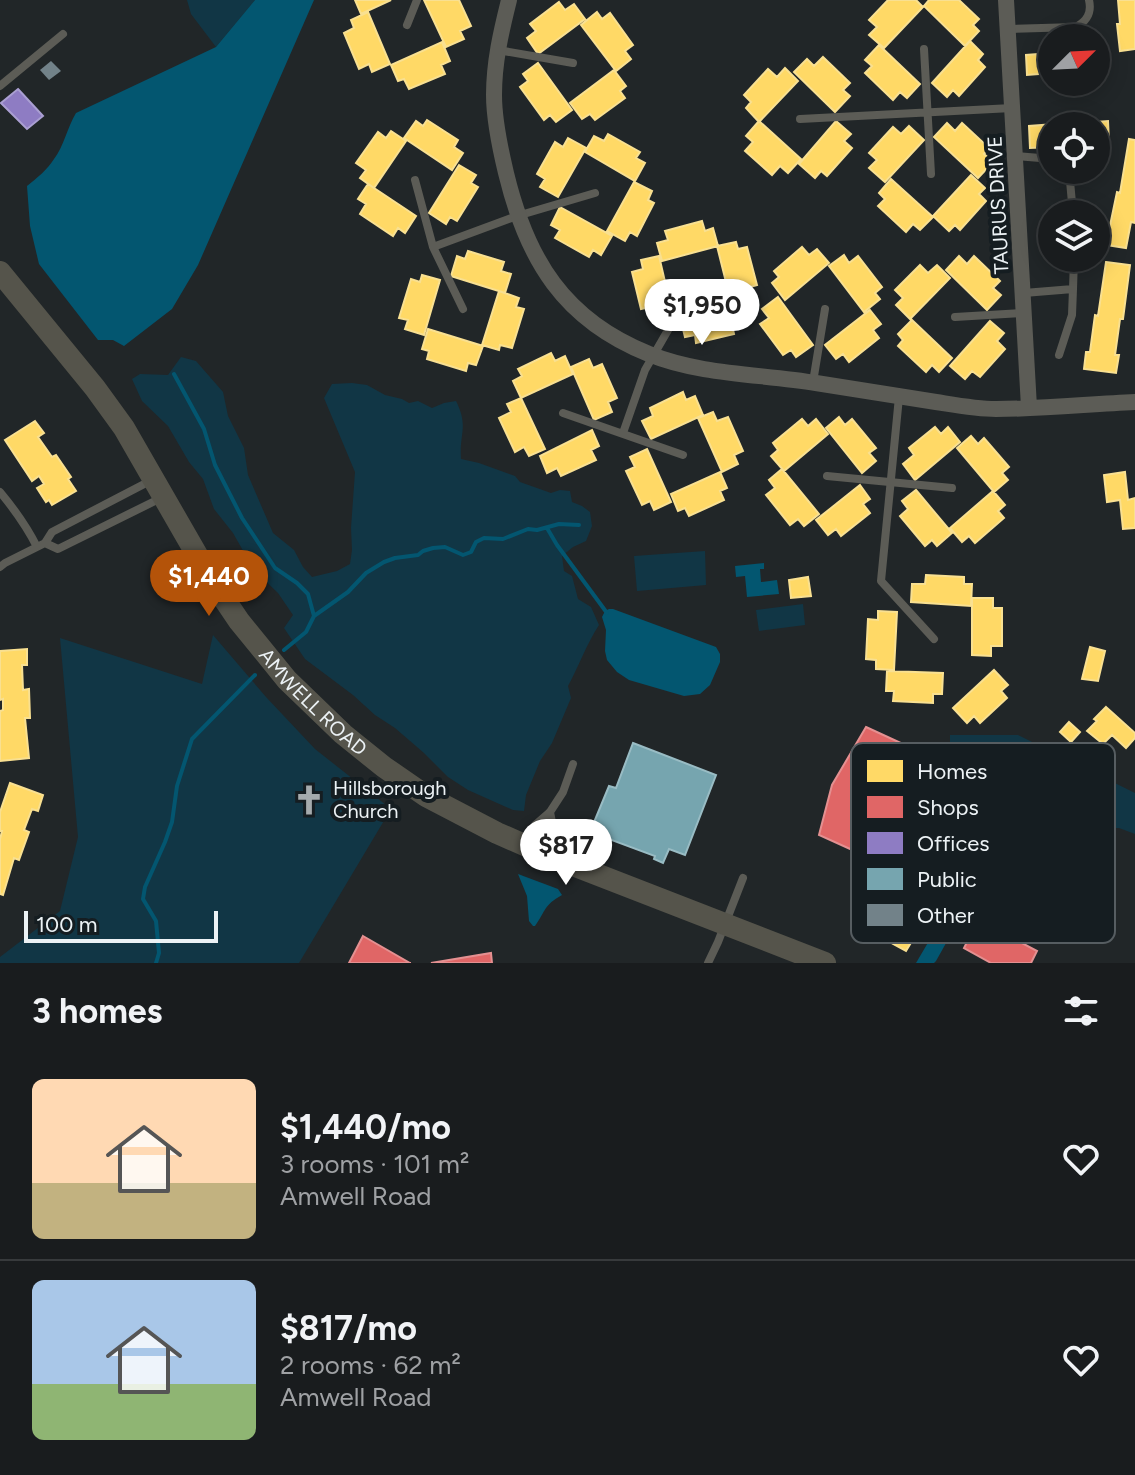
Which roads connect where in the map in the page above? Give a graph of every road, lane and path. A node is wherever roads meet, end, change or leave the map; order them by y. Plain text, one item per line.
1 (417, 0) edge
2 (509, 0) edge
3 (1006, 0) edge
4 (1089, 0) edge
5 (407, 25) dead end
6 (1008, 29) junction
7 (63, 34) dead end
8 (924, 49) dead end
9 (497, 50) junction
10 (573, 63) dead end
11 (0, 86) edge
12 (1012, 108) junction
13 (928, 112) junction
14 (800, 119) dead end
15 (1016, 156) junction
16 (1038, 158) edge
17 (931, 174) dead end
18 (415, 180) dead end
19 (595, 193) dead end
20 (517, 216) junction
21 (433, 247) junction
22 (0, 272) edge
23 (1074, 272) edge
24 (694, 285) dead end
25 (1073, 289) junction
26 (1024, 293) junction
27 (463, 309) dead end
28 (825, 309) dead end
29 (1024, 313) junction
30 (955, 317) dead end
31 (652, 355) junction
32 (1059, 355) dead end
33 (813, 382) junction
34 (899, 397) junction
35 (1135, 402) edge
36 (1029, 407) junction
37 (563, 413) dead end
38 (623, 433) junction
39 (683, 455) dead end
40 (827, 476) dead end
41 (890, 481) junction
42 (159, 488) junction
43 (952, 488) dead end
44 (0, 492) edge
45 (41, 545) junction
46 (0, 567) edge
47 (934, 639) dead end
48 (573, 764) dead end
49 (550, 812) junction
50 (536, 850) junction
51 (743, 878) dead end
52 (725, 924) junction
53 (708, 963) edge
54 (825, 963) edge

1 - 5 lane
2 - 9 street
3 - 6 street, TAURUS DRIVE
4 - 6 lane
6 - 12 street, TAURUS DRIVE
7 - 11 lane
8 - 13 lane
9 - 10 lane
9 - 20 street
12 - 13 lane
12 - 15 street, TAURUS DRIVE
13 - 14 lane
13 - 17 lane
15 - 16 lane
15 - 26 street, TAURUS DRIVE
18 - 21 lane
19 - 20 lane
20 - 21 lane
20 - 31 street
21 - 27 lane
22 - 42 main road, AMWELL ROAD
23 - 25 lane
24 - 31 lane
25 - 26 lane
25 - 32 lane
26 - 29 street, TAURUS DRIVE
28 - 33 lane
29 - 30 lane
29 - 36 street, TAURUS DRIVE
31 - 33 street
31 - 38 lane
33 - 34 street
34 - 36 street
34 - 41 lane
35 - 36 street
37 - 38 lane
38 - 39 lane
40 - 41 lane
41 - 43 lane
41 - 47 lane
42 - 45 lane
42 - 45 lane
42 - 50 main road, AMWELL ROAD
44 - 45 lane
45 - 46 lane
48 - 49 lane
49 - 50 lane
49 - 50 lane
50 - 52 main road, AMWELL ROAD
51 - 52 lane
52 - 53 lane
52 - 54 main road, AMWELL ROAD

